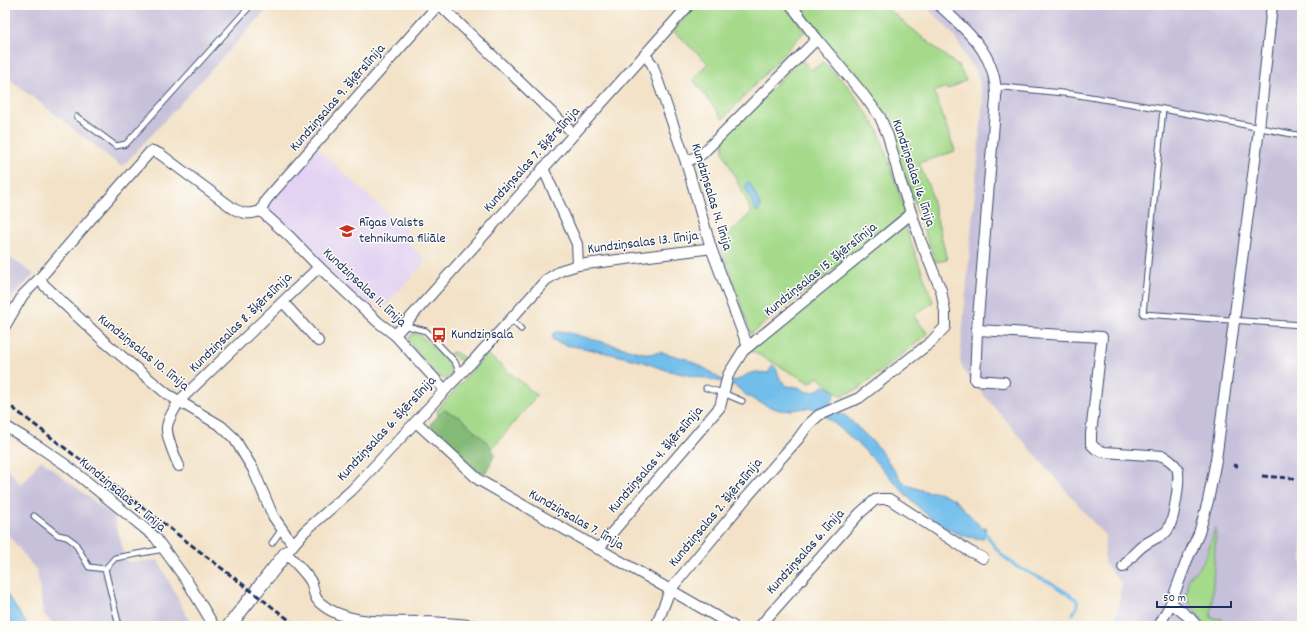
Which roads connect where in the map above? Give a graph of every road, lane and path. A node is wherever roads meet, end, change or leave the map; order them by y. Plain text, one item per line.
1 (251, 5) edge
2 (439, 5) edge
3 (690, 5) edge
4 (791, 5) edge
5 (939, 5) edge
6 (1272, 5) edge
7 (817, 39) junction
8 (645, 55) junction
9 (996, 88) junction
10 (1163, 109) junction
11 (77, 117) dead end
12 (1259, 129) junction
13 (574, 134) junction
14 (1302, 136) edge
15 (686, 162) junction
16 (543, 168) junction
17 (261, 211) junction
18 (911, 214) junction
19 (711, 248) junction
20 (578, 265) junction
21 (319, 267) junction
22 (40, 278) junction
23 (283, 302) junction
24 (511, 319) junction
25 (1234, 320) junction
26 (404, 325) junction
27 (1302, 325) edge
28 (5, 326) edge
29 (521, 329) dead end
30 (978, 330) junction
31 (395, 335) junction
32 (318, 341) dead end
33 (748, 347) junction
34 (460, 374) junction
35 (1004, 382) dead end
36 (706, 388) dead end
37 (444, 390) junction
38 (724, 391) junction
39 (859, 398) joint
40 (180, 401) junction
41 (742, 401) dead end
42 (720, 407) joint
43 (416, 422) junction
44 (5, 426) edge
45 (178, 466) dead end
46 (34, 516) dead end
47 (282, 529) junction
48 (272, 543) dead end
49 (289, 549) junction
50 (598, 549) junction
51 (164, 550) junction
52 (983, 558) dead end
53 (1123, 567) dead end
54 (105, 569) junction
55 (670, 590) junction
56 (1171, 603) junction
57 (119, 626) edge
58 (214, 626) edge
59 (229, 626) edge
60 (476, 626) edge
61 (656, 626) edge
62 (733, 626) edge
63 (760, 626) edge
64 (1159, 626) edge
65 (1197, 626) edge

1 - 11 lane
2 - 13 street
2 - 17 street, Kundziņsalas 9. šķērslīnija
3 - 8 street, Kundziņsalas 7. šķērslīnija
4 - 7 street, Kundziņsalas 16. līnija
5 - 9 street
6 - 12 street
7 - 15 street
7 - 18 street, Kundziņsalas 16. līnija
8 - 13 street, Kundziņsalas 7. šķērslīnija
8 - 15 street, Kundziņsalas 14. līnija
9 - 10 lane
9 - 30 street
10 - 12 lane
10 - 25 lane
12 - 14 lane
12 - 25 street
13 - 16 street, Kundziņsalas 7. šķērslīnija
15 - 19 street, Kundziņsalas 14. līnija
16 - 20 street
16 - 26 street, Kundziņsalas 7. šķērslīnija
17 - 21 street, Kundziņsalas 11. līnija
17 - 22 street
18 - 33 street, Kundziņsalas 15. šķērslīnija
18 - 39 street, Kundziņsalas 16. līnija
19 - 20 street, Kundziņsalas 13. līnija
19 - 33 street, Kundziņsalas 14. līnija
20 - 24 street, Kundziņsalas 6. šķērslīnija
21 - 23 street, Kundziņsalas 8. šķērslīnija
21 - 31 street, Kundziņsalas 11. līnija
22 - 28 street
22 - 40 street, Kundziņsalas 10. līnija
23 - 32 street
23 - 40 street, Kundziņsalas 8. šķērslīnija
24 - 29 lane
24 - 34 street, Kundziņsalas 6. šķērslīnija
25 - 27 lane
25 - 56 street
26 - 31 street, Kundziņsalas 7. šķērslīnija
26 - 34 lane
30 - 35 street
30 - 53 street
31 - 37 street, Kundziņsalas 11. līnija
33 - 38 street, Kundziņsalas 15. šķērslīnija
34 - 37 street, Kundziņsalas 6. šķērslīnija
36 - 38 lane
37 - 43 street, Kundziņsalas 6. šķērslīnija
38 - 41 lane
38 - 42 street, Kundziņsalas 15. šķērslīnija
39 - 55 street, Kundziņsalas 2. šķērslīnija
40 - 45 street, Kundziņsalas 8. šķērslīnija
40 - 47 street, Kundziņsalas 10. līnija
42 - 50 street, Kundziņsalas 4. šķērslīnija
43 - 49 street, Kundziņsalas 6. šķērslīnija
43 - 50 street, Kundziņsalas 7. līnija
44 - 51 street, Kundziņsalas 2. līnija
46 - 54 lane
47 - 48 lane
47 - 49 street, Kundziņsalas 10. līnija
49 - 59 street, Kundziņsalas 6. šķērslīnija
49 - 60 street, Kundziņsalas 10. līnija
50 - 55 street, Kundziņsalas 7. līnija
51 - 54 lane
51 - 58 street, Kundziņsalas 2. līnija
52 - 63 street, Kundziņsalas 6. līnija
54 - 57 lane
55 - 61 street, Kundziņsalas 2. šķērslīnija
55 - 62 street, Kundziņsalas 7. līnija
56 - 64 street
56 - 65 street

